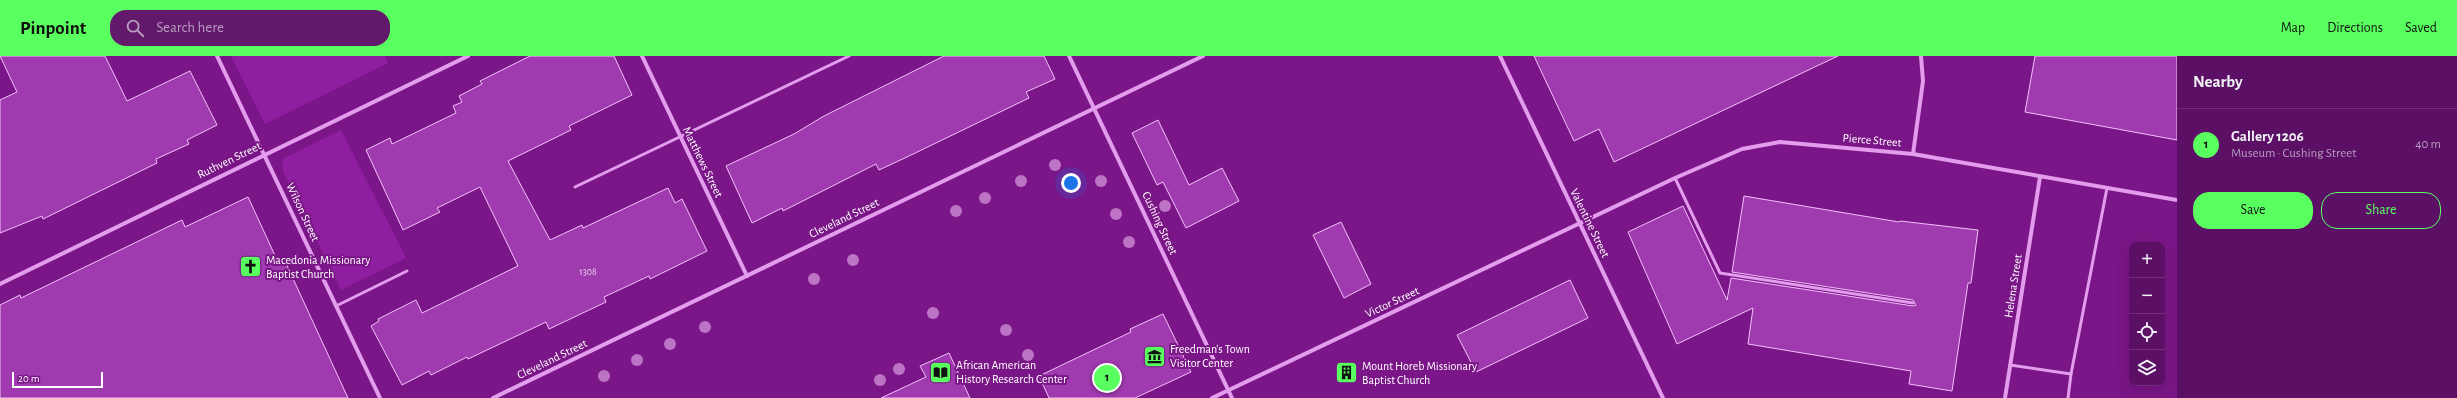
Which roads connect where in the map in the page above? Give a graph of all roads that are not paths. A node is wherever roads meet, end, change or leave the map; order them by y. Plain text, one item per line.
1 (217, 56) edge
2 (468, 56) edge
3 (642, 56) edge
4 (849, 56) edge
5 (1069, 56) edge
6 (1203, 56) edge
7 (1500, 56) edge
8 (1921, 56) edge
9 (1094, 108) junction
10 (680, 137) junction
11 (264, 154) junction
12 (1913, 154) junction
13 (2040, 177) junction
14 (1675, 178) junction
15 (574, 187) dead end
16 (2107, 188) junction
17 (2177, 200) edge
18 (1579, 223) junction
19 (408, 271) dead end
20 (747, 276) junction
21 (0, 284) edge
22 (1913, 303) dead end
23 (336, 306) junction
24 (2010, 365) junction
25 (2071, 374) junction
26 (1228, 390) junction
27 (380, 398) edge
28 (493, 398) edge
29 (1212, 398) edge
30 (1232, 398) edge
31 (1663, 398) edge
32 (2005, 398) edge
33 (2068, 398) edge

1 - 11 street, Wilson Street
2 - 11 street, Ruthven Street
3 - 10 street, Matthews Street
4 - 10 lane
5 - 9 street, Cushing Street
6 - 9 street, Cleveland Street
7 - 18 street, Valentine Street
8 - 12 street
9 - 20 street, Cleveland Street
9 - 26 street, Cushing Street
10 - 15 lane
10 - 20 street, Matthews Street
11 - 21 street, Ruthven Street
11 - 23 street, Wilson Street
12 - 13 street, Pierce Street
12 - 14 street, Pierce Street
13 - 16 street, Pierce Street
13 - 24 street, Helena Street
14 - 18 street, Pierce Street
14 - 22 lane
16 - 17 street, Pierce Street
16 - 25 lane
18 - 26 street, Victor Street
18 - 31 street, Valentine Street
19 - 23 lane
20 - 28 street, Cleveland Street
23 - 27 street, Wilson Street
24 - 25 lane
24 - 32 street, Helena Street
25 - 33 lane
26 - 29 street, Victor Street
26 - 30 street, Cushing Street

